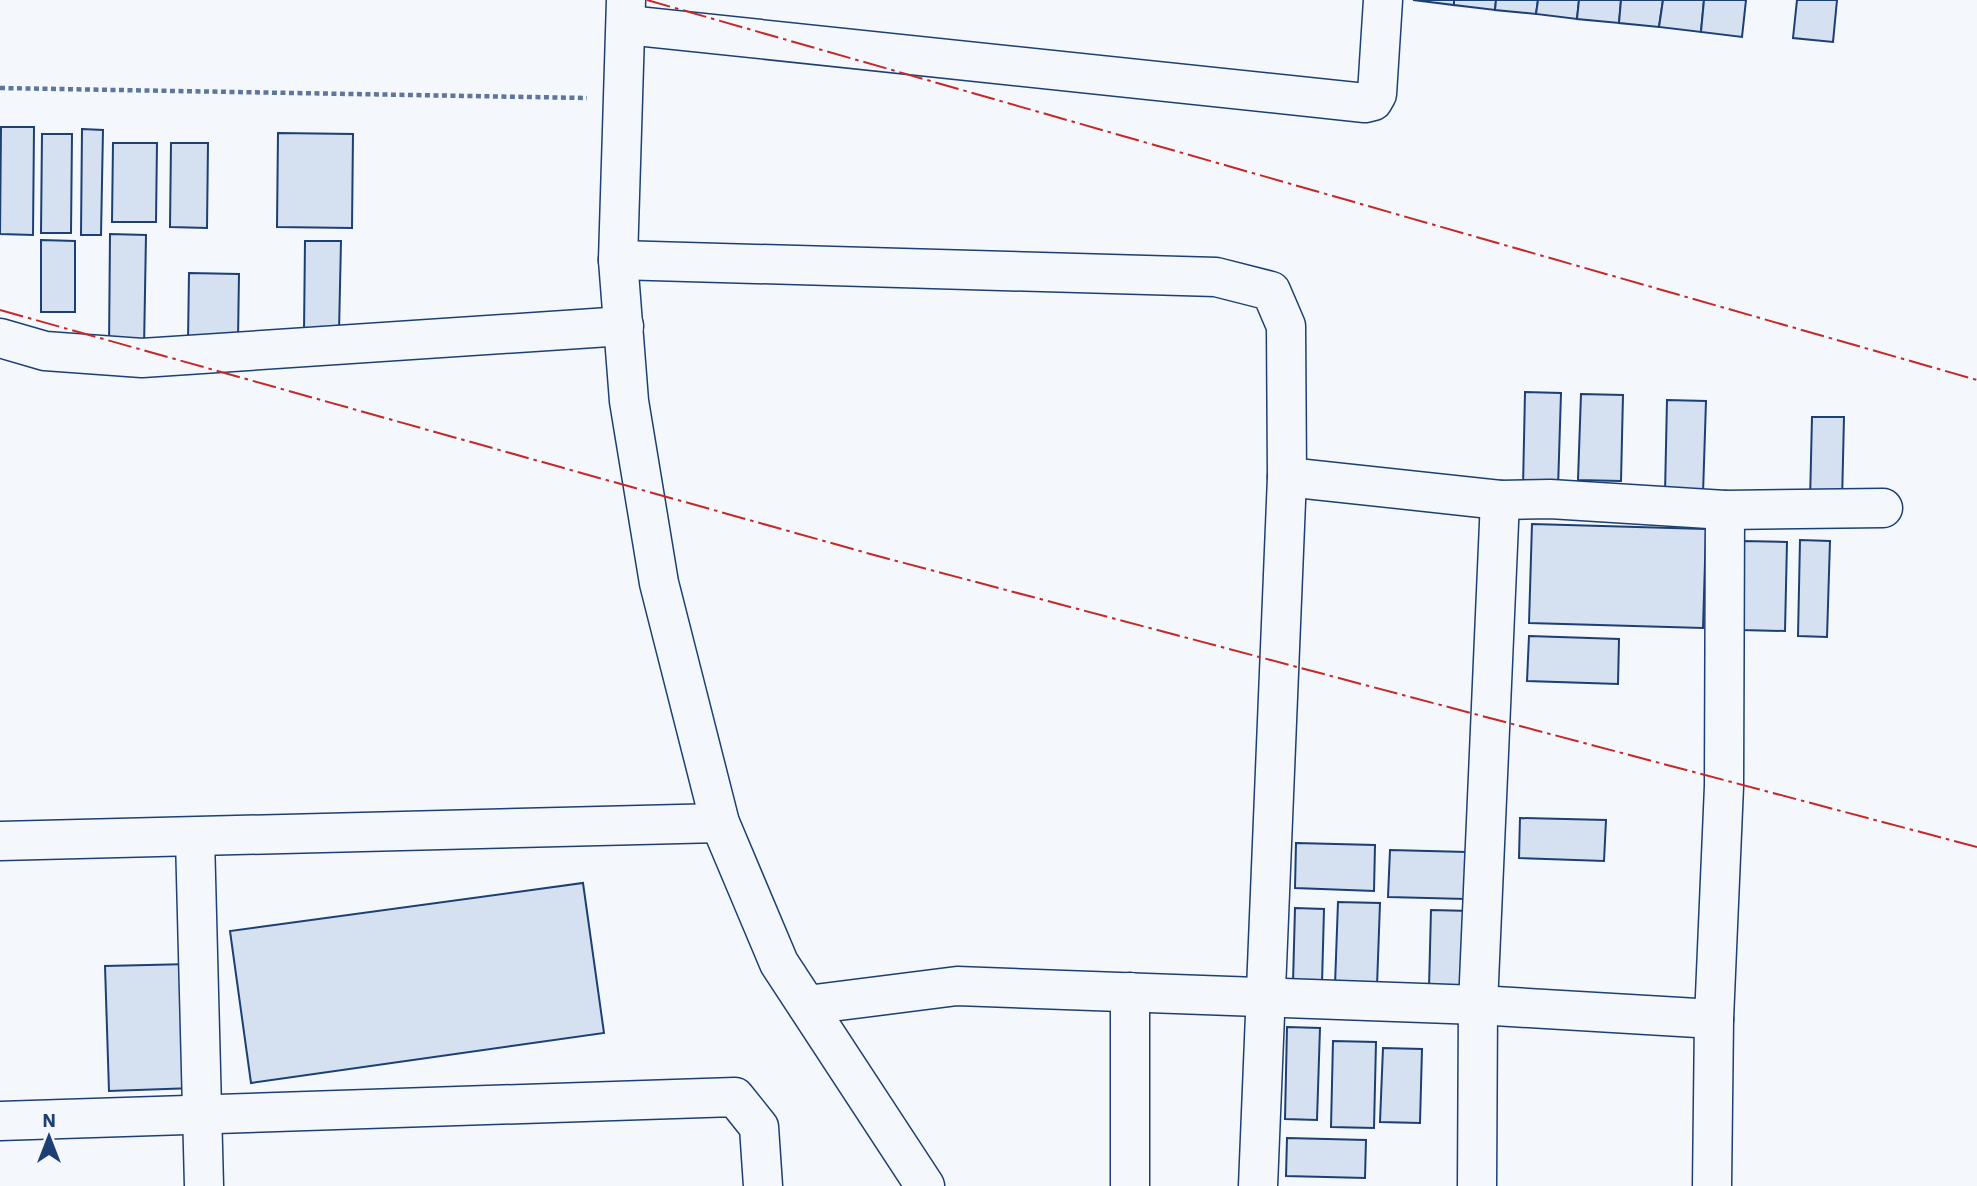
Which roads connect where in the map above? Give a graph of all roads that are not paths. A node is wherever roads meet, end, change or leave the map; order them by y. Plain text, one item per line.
1 (1383, 0) edge
2 (627, 12) edge
3 (618, 260) junction
4 (624, 327) junction
5 (0, 338) edge
6 (1287, 477) junction
7 (1500, 500) junction
8 (1883, 508) dead end
9 (1725, 510) junction
10 (720, 823) junction
11 (195, 838) junction
12 (0, 841) edge
13 (1130, 992) junction
14 (1264, 997) junction
15 (807, 1005) junction
16 (1478, 1005) junction
17 (1714, 1019) junction
18 (201, 1115) junction
19 (0, 1121) edge
20 (204, 1186) edge
21 (763, 1186) edge
22 (925, 1186) edge
23 (1130, 1186) edge
24 (1258, 1186) edge
25 (1476, 1186) edge
26 (1712, 1186) edge

1 - 2 street
2 - 3 street
3 - 4 street
3 - 6 street
4 - 5 street
4 - 10 street
6 - 7 street
6 - 14 street
7 - 9 street
7 - 16 street
8 - 9 street
9 - 17 street
10 - 11 street
10 - 15 street
11 - 12 street
11 - 18 street
13 - 14 street
13 - 15 street
13 - 23 street
14 - 16 street
14 - 24 street
15 - 22 street
16 - 17 street
16 - 25 street
17 - 26 street
18 - 19 street
18 - 20 street
18 - 21 street

